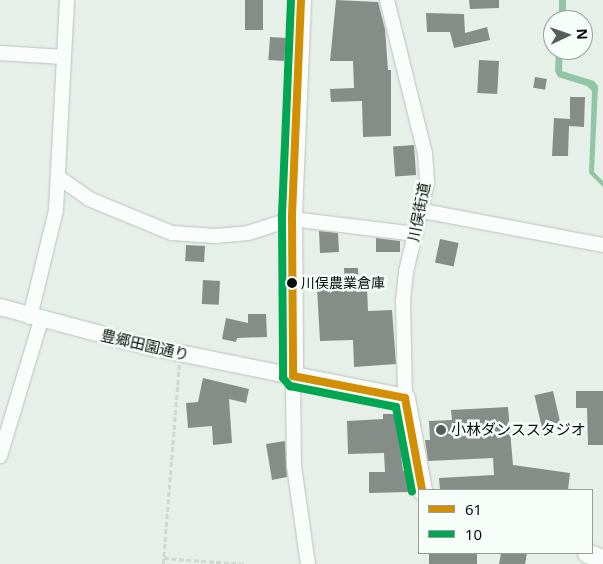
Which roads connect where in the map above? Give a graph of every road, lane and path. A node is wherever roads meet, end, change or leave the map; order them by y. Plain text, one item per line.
1 (67, 0) edge
2 (301, 0) edge
3 (387, 0) edge
4 (0, 53) edge
5 (64, 57) junction
6 (58, 177) junction
7 (423, 211) junction
8 (292, 219) junction
9 (416, 234) junction
10 (603, 245) edge
11 (0, 307) edge
12 (36, 318) junction
13 (180, 354) junction
14 (293, 376) junction
15 (405, 398) junction
16 (0, 456) edge
17 (422, 489) edge
18 (589, 554) edge
19 (164, 558) junction
20 (603, 560) edge
21 (163, 564) edge
22 (246, 564) edge
23 (308, 564) edge

1 - 5 street
2 - 8 main road
3 - 7 street, 川俣街道
4 - 5 street
5 - 6 street
6 - 8 street
6 - 12 street
7 - 9 street, 川俣街道
7 - 10 street
8 - 9 street
8 - 14 main road
9 - 15 street, 川俣街道
11 - 12 street, 豊郷田園通り
12 - 13 street, 豊郷田園通り
12 - 16 street
13 - 14 street, 豊郷田園通り
13 - 19 path
14 - 15 main road
14 - 23 street
15 - 17 main road, 川俣街道
18 - 20 main road
19 - 21 path
19 - 22 path

